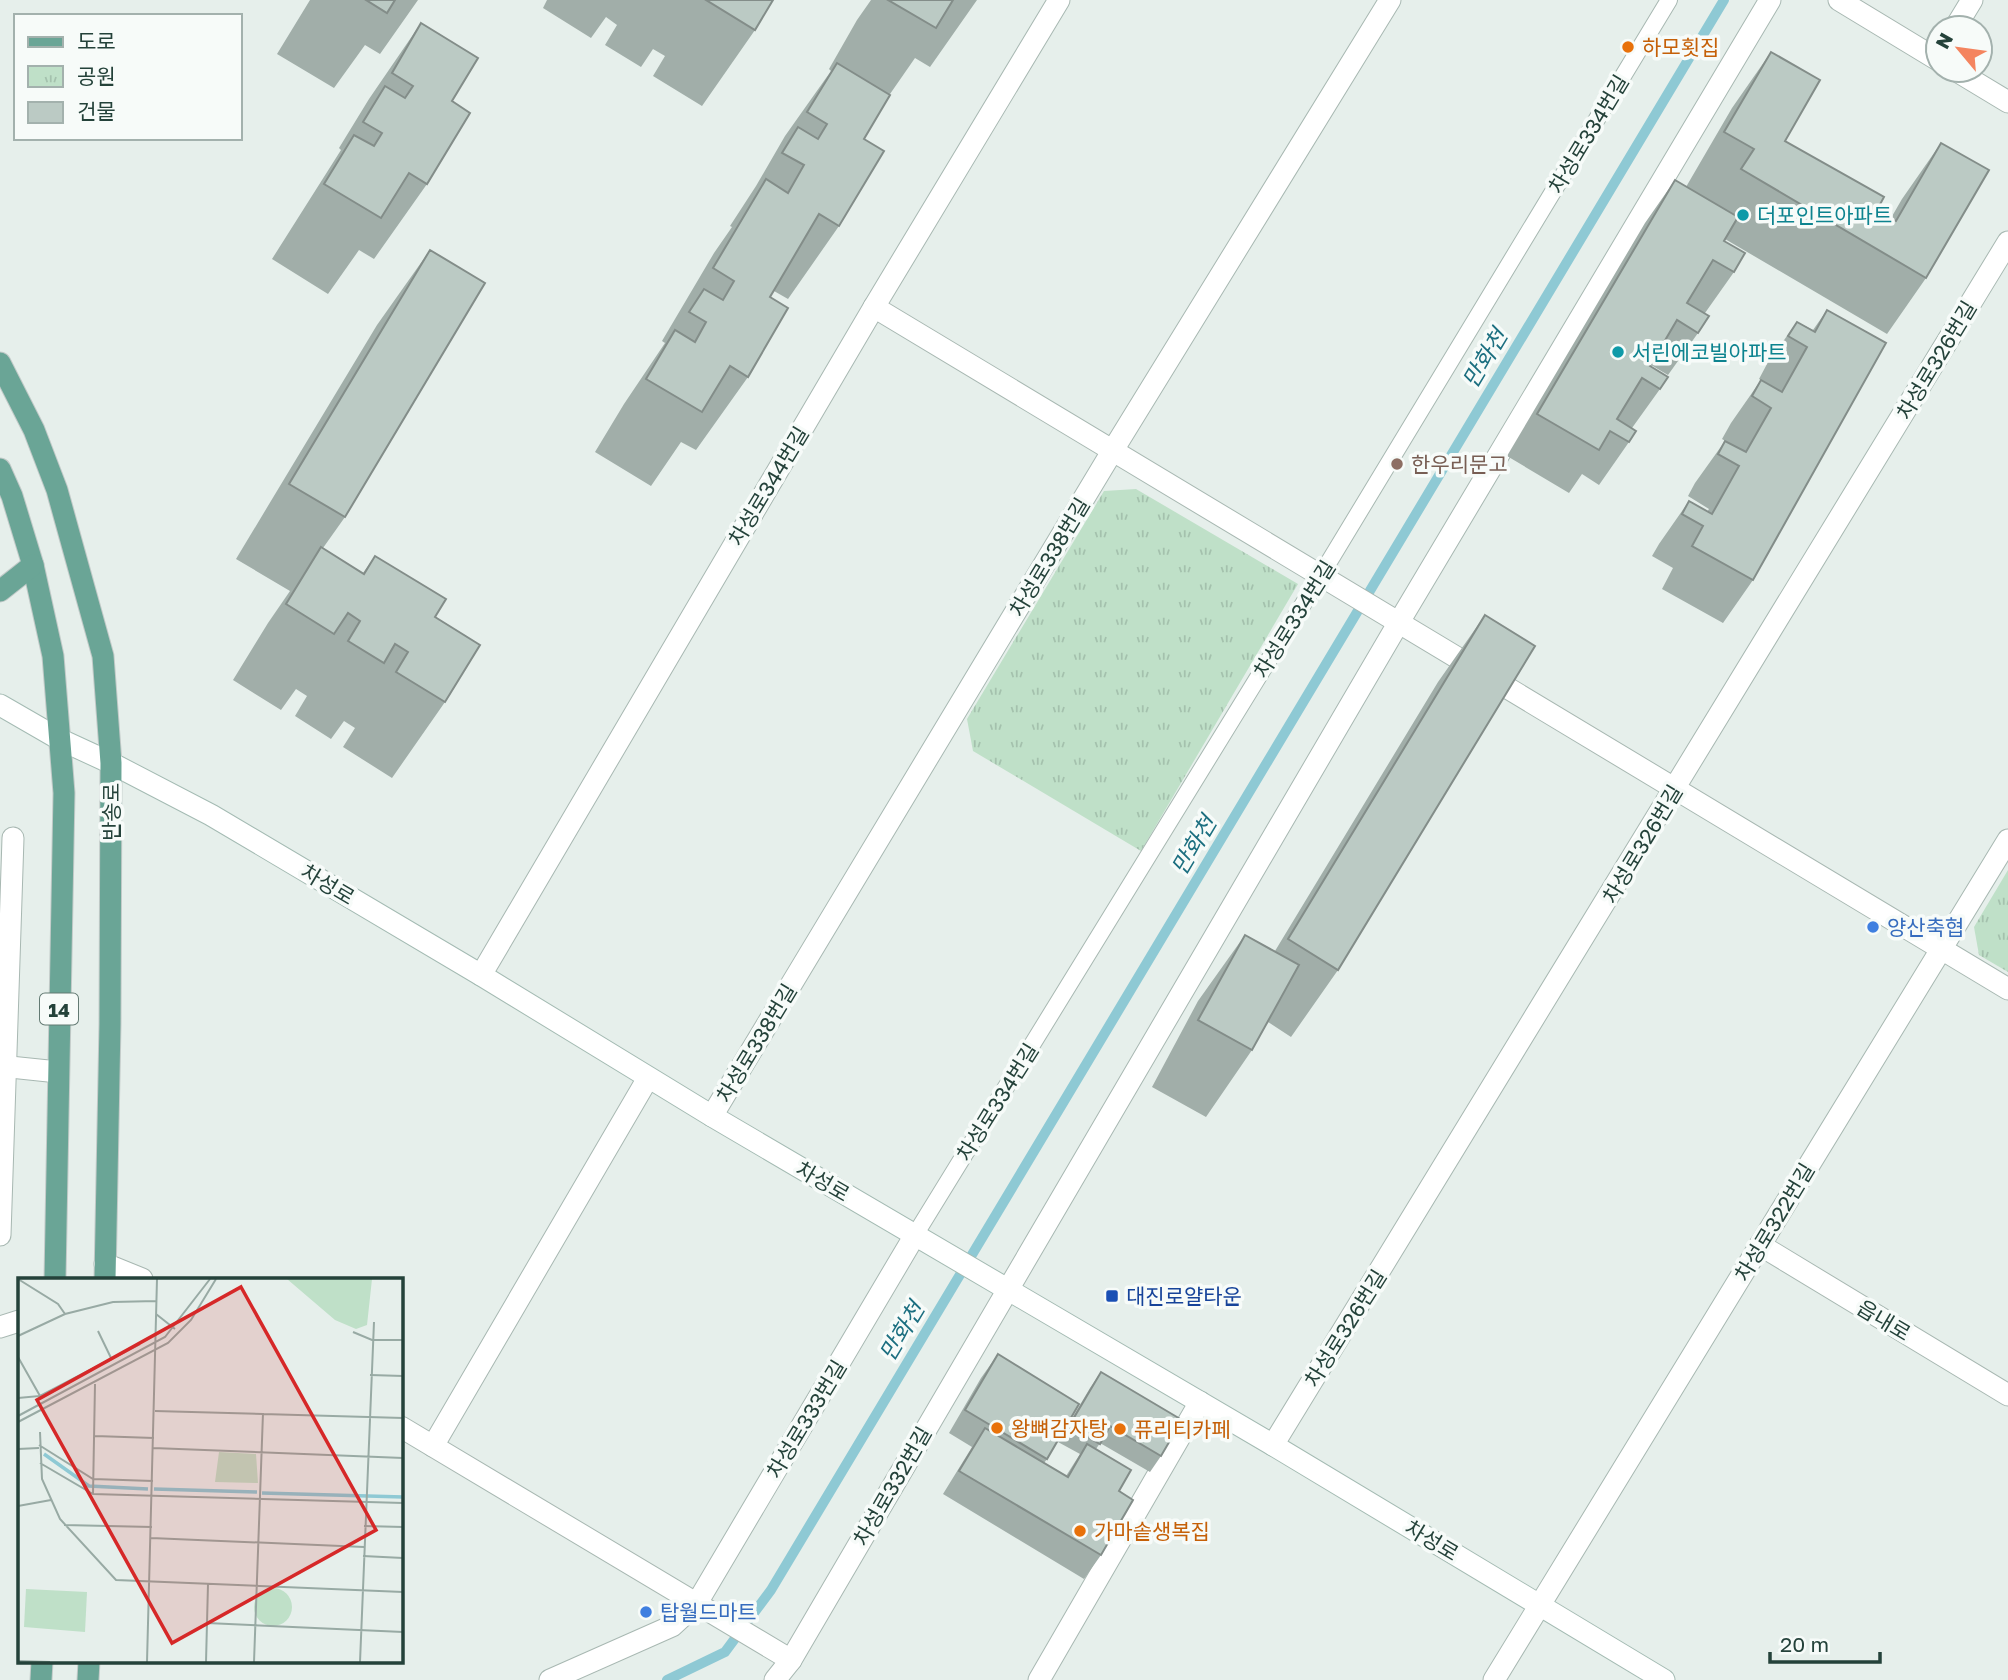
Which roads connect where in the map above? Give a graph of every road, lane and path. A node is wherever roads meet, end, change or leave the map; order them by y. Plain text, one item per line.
1 (1059, 0) edge
2 (1390, 0) edge
3 (1669, 0) edge
4 (1770, 0) edge
5 (1839, 0) edge
6 (1924, 50) edge
7 (1978, 84) edge
8 (2008, 102) edge
9 (2008, 242) edge
10 (874, 307) junction
11 (0, 363) edge
12 (1113, 450) junction
13 (0, 469) edge
14 (33, 565) junction
15 (1327, 579) junction
16 (0, 591) edge
17 (1390, 617) junction
18 (0, 705) edge
19 (59, 739) junction
20 (111, 762) junction
21 (1676, 789) junction
22 (13, 838) dead end
23 (2008, 841) edge
24 (1942, 949) junction
25 (481, 975) junction
26 (2008, 989) edge
27 (3, 1066) edge
28 (58, 1072) junction
29 (648, 1078) junction
30 (712, 1116) junction
31 (0, 1235) edge
32 (920, 1239) junction
33 (1760, 1245) junction
34 (105, 1272) edge
35 (55, 1278) edge
36 (137, 1278) edge
37 (997, 1285) junction
38 (18, 1321) edge
39 (0, 1327) edge
40 (2006, 1388) edge
41 (1200, 1402) junction
42 (402, 1428) edge
43 (1273, 1445) junction
44 (433, 1446) junction
45 (697, 1603) junction
46 (1541, 1605) junction
47 (791, 1660) junction
48 (42, 1662) edge
49 (89, 1662) edge
50 (41, 1680) edge
51 (88, 1680) edge
52 (550, 1680) edge
53 (775, 1680) edge
54 (1039, 1680) edge
55 (1494, 1680) edge
56 (1664, 1680) edge

1 - 10 street, 차성로344번길
2 - 12 street, 차성로338번길
3 - 15 lane, 차성로334번길
4 - 17 street, 차성로332번길
5 - 6 street
7 - 8 street
9 - 21 street, 차성로326번길
10 - 12 street
10 - 25 street, 차성로344번길
11 - 20 main road, 반송로 / 14
12 - 15 street
12 - 30 street, 차성로338번길
13 - 14 main road, 14
14 - 16 main road
14 - 19 main road, 14
15 - 17 street
15 - 32 lane, 차성로334번길
17 - 21 street
17 - 37 street, 차성로332번길
18 - 19 street, 차성로
19 - 20 street, 차성로
19 - 28 main road, 14
20 - 25 street, 차성로
20 - 34 main road, 반송로 / 14
21 - 24 street
21 - 43 street, 차성로326번길
22 - 27 street
23 - 24 street, 차성로322번길
24 - 26 street
24 - 33 street, 차성로322번길
25 - 29 street, 차성로
27 - 28 street
27 - 31 street
28 - 35 main road, 14
29 - 30 street, 차성로
29 - 44 street
30 - 32 street, 차성로
32 - 37 street, 차성로
32 - 45 street, 차성로333번길
33 - 40 street, 읍내로
33 - 46 street, 차성로322번길
34 - 36 street
37 - 41 street, 차성로
37 - 47 street, 차성로332번길
38 - 39 street
41 - 43 street, 차성로
41 - 54 street
42 - 44 street
43 - 46 street, 차성로
44 - 45 street
45 - 47 street
45 - 52 street, 차성로333번길
46 - 55 street, 차성로322번길
46 - 56 street, 차성로
47 - 53 street, 차성로332번길
48 - 50 main road
49 - 51 main road

